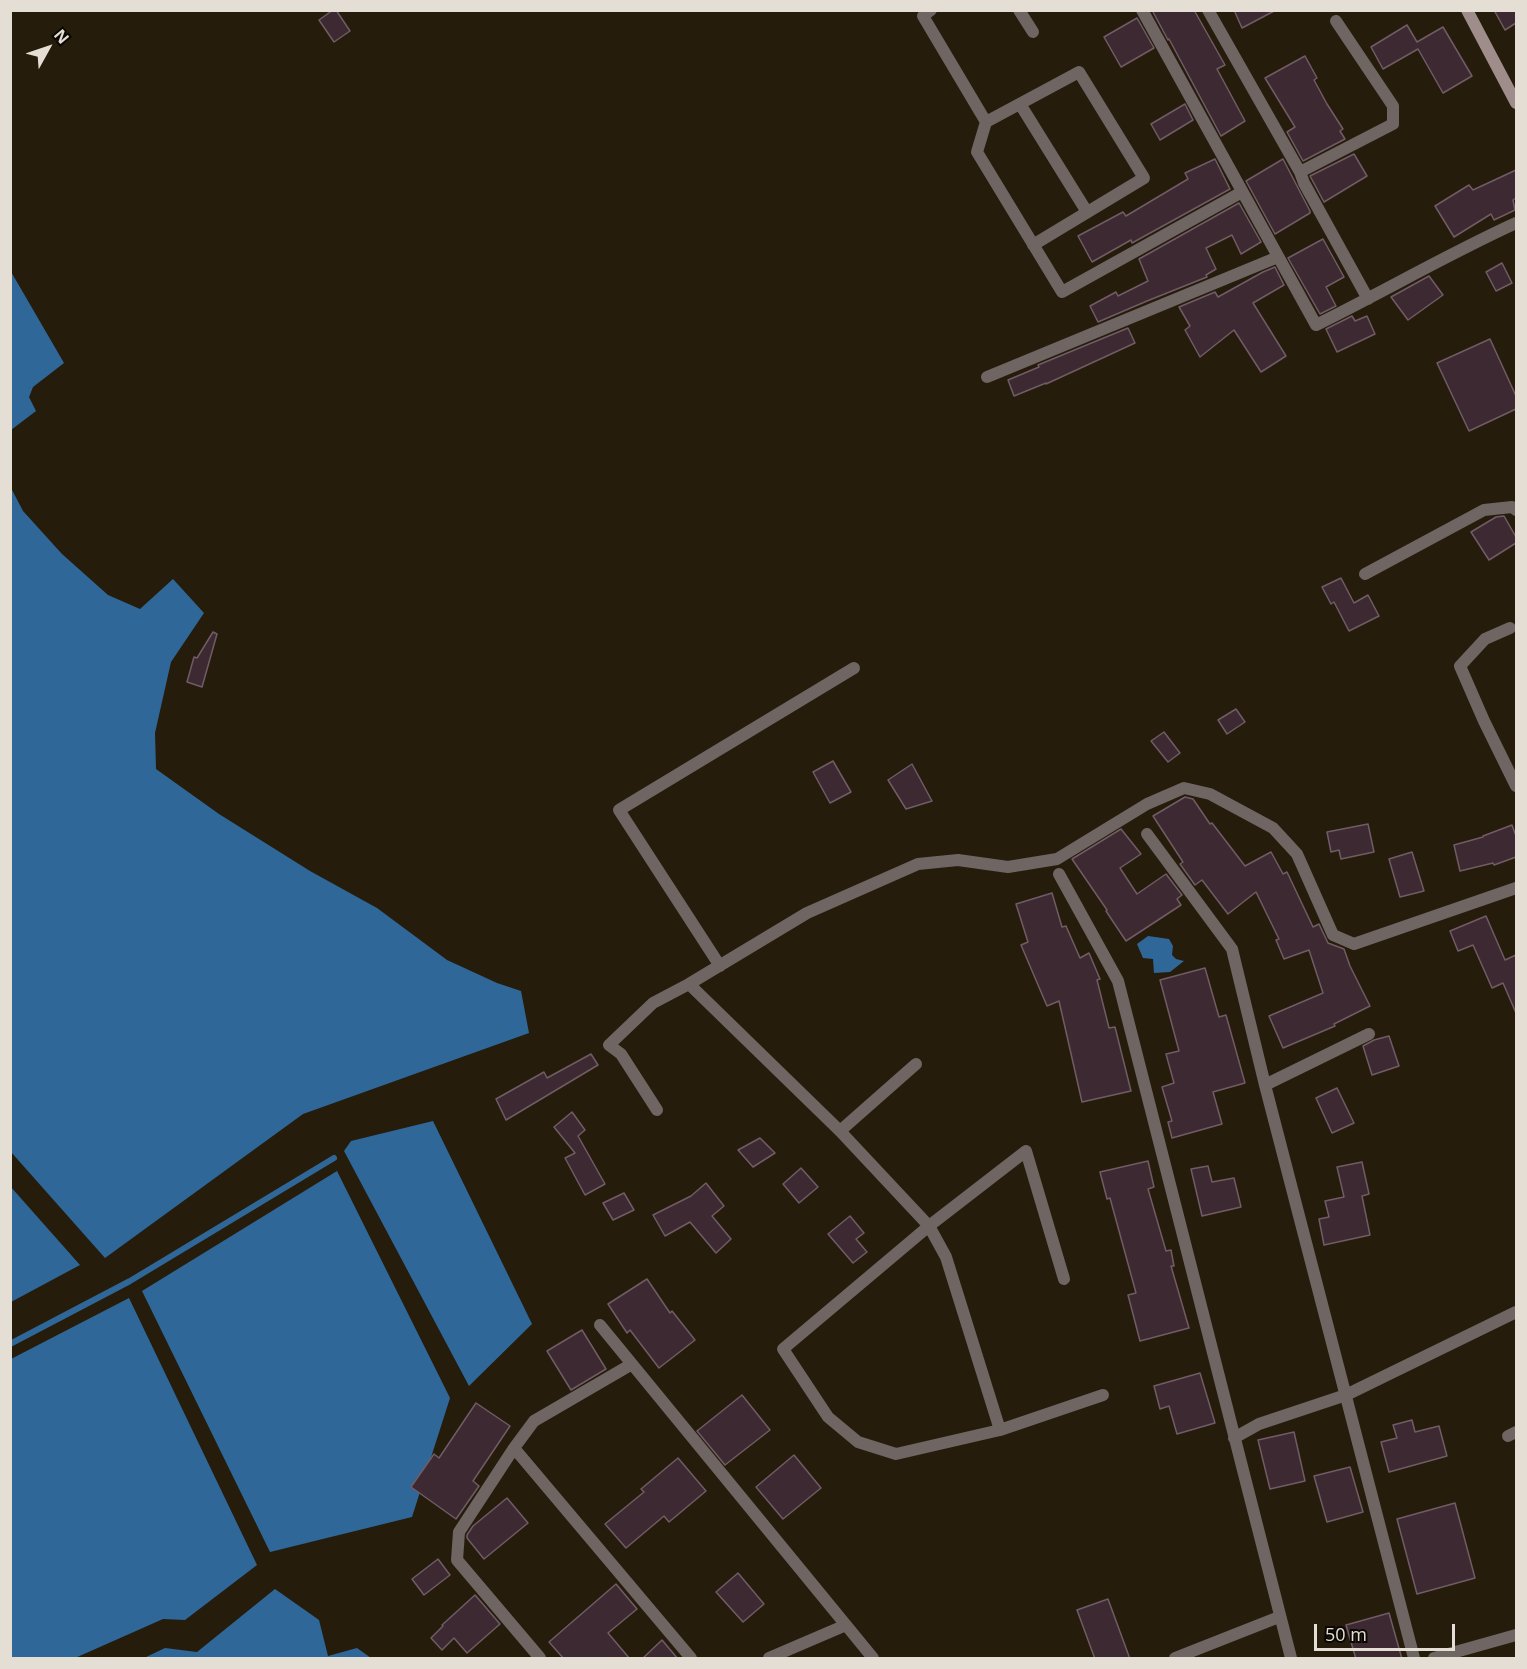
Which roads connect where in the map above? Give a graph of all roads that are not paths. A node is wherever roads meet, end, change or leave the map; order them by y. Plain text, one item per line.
1 (931, 10) edge
2 (1019, 10) edge
3 (1142, 10) edge
4 (1208, 10) edge
5 (1467, 10) edge
6 (1336, 21) dead end
7 (1033, 32) dead end
8 (1516, 103) edge
9 (1020, 104) junction
10 (986, 122) junction
11 (1300, 172) junction
12 (1242, 192) junction
13 (1087, 212) junction
14 (1516, 223) edge
15 (1033, 245) junction
16 (1278, 257) junction
17 (1368, 299) junction
18 (987, 377) dead end
19 (1516, 510) edge
20 (1365, 574) dead end
21 (1510, 628) dead end
22 (854, 668) dead end
23 (1516, 786) edge
24 (1147, 834) dead end
25 (1059, 874) dead end
26 (1516, 888) edge
27 (720, 966) junction
28 (689, 984) junction
29 (1368, 1034) dead end
30 (916, 1064) dead end
31 (1265, 1084) junction
32 (657, 1110) dead end
33 (840, 1131) junction
34 (928, 1226) junction
35 (1064, 1279) dead end
36 (1516, 1312) edge
37 (600, 1325) dead end
38 (632, 1364) junction
39 (1103, 1395) dead end
40 (1346, 1395) junction
41 (1000, 1430) junction
42 (1234, 1438) junction
43 (514, 1448) junction
44 (1279, 1617) junction
45 (846, 1625) junction
46 (1516, 1635) edge
47 (540, 1659) edge
48 (691, 1659) edge
49 (769, 1659) edge
50 (873, 1659) edge
51 (1175, 1659) edge
52 (1291, 1659) edge
53 (1414, 1659) edge
54 (1434, 1659) edge

1 - 10 street
2 - 7 street
3 - 12 street
4 - 11 street
5 - 8 main road
6 - 11 street
9 - 10 street
9 - 13 street
9 - 13 street
10 - 15 street
11 - 17 street
12 - 15 street
12 - 16 street
13 - 15 street
14 - 17 street
16 - 17 street
16 - 18 street
19 - 20 street
21 - 23 street
22 - 27 street
24 - 31 street
25 - 42 street
26 - 27 street
27 - 28 street
28 - 32 street
28 - 33 street
29 - 31 street
30 - 33 street
31 - 40 street
33 - 34 street
34 - 35 street
34 - 41 street
34 - 41 street
36 - 40 street
37 - 38 street
38 - 43 street
38 - 45 street
39 - 41 street
40 - 42 street
40 - 53 street
42 - 44 street
43 - 47 street
43 - 48 street
44 - 51 street
44 - 52 street
45 - 49 street
45 - 50 street
46 - 54 street

